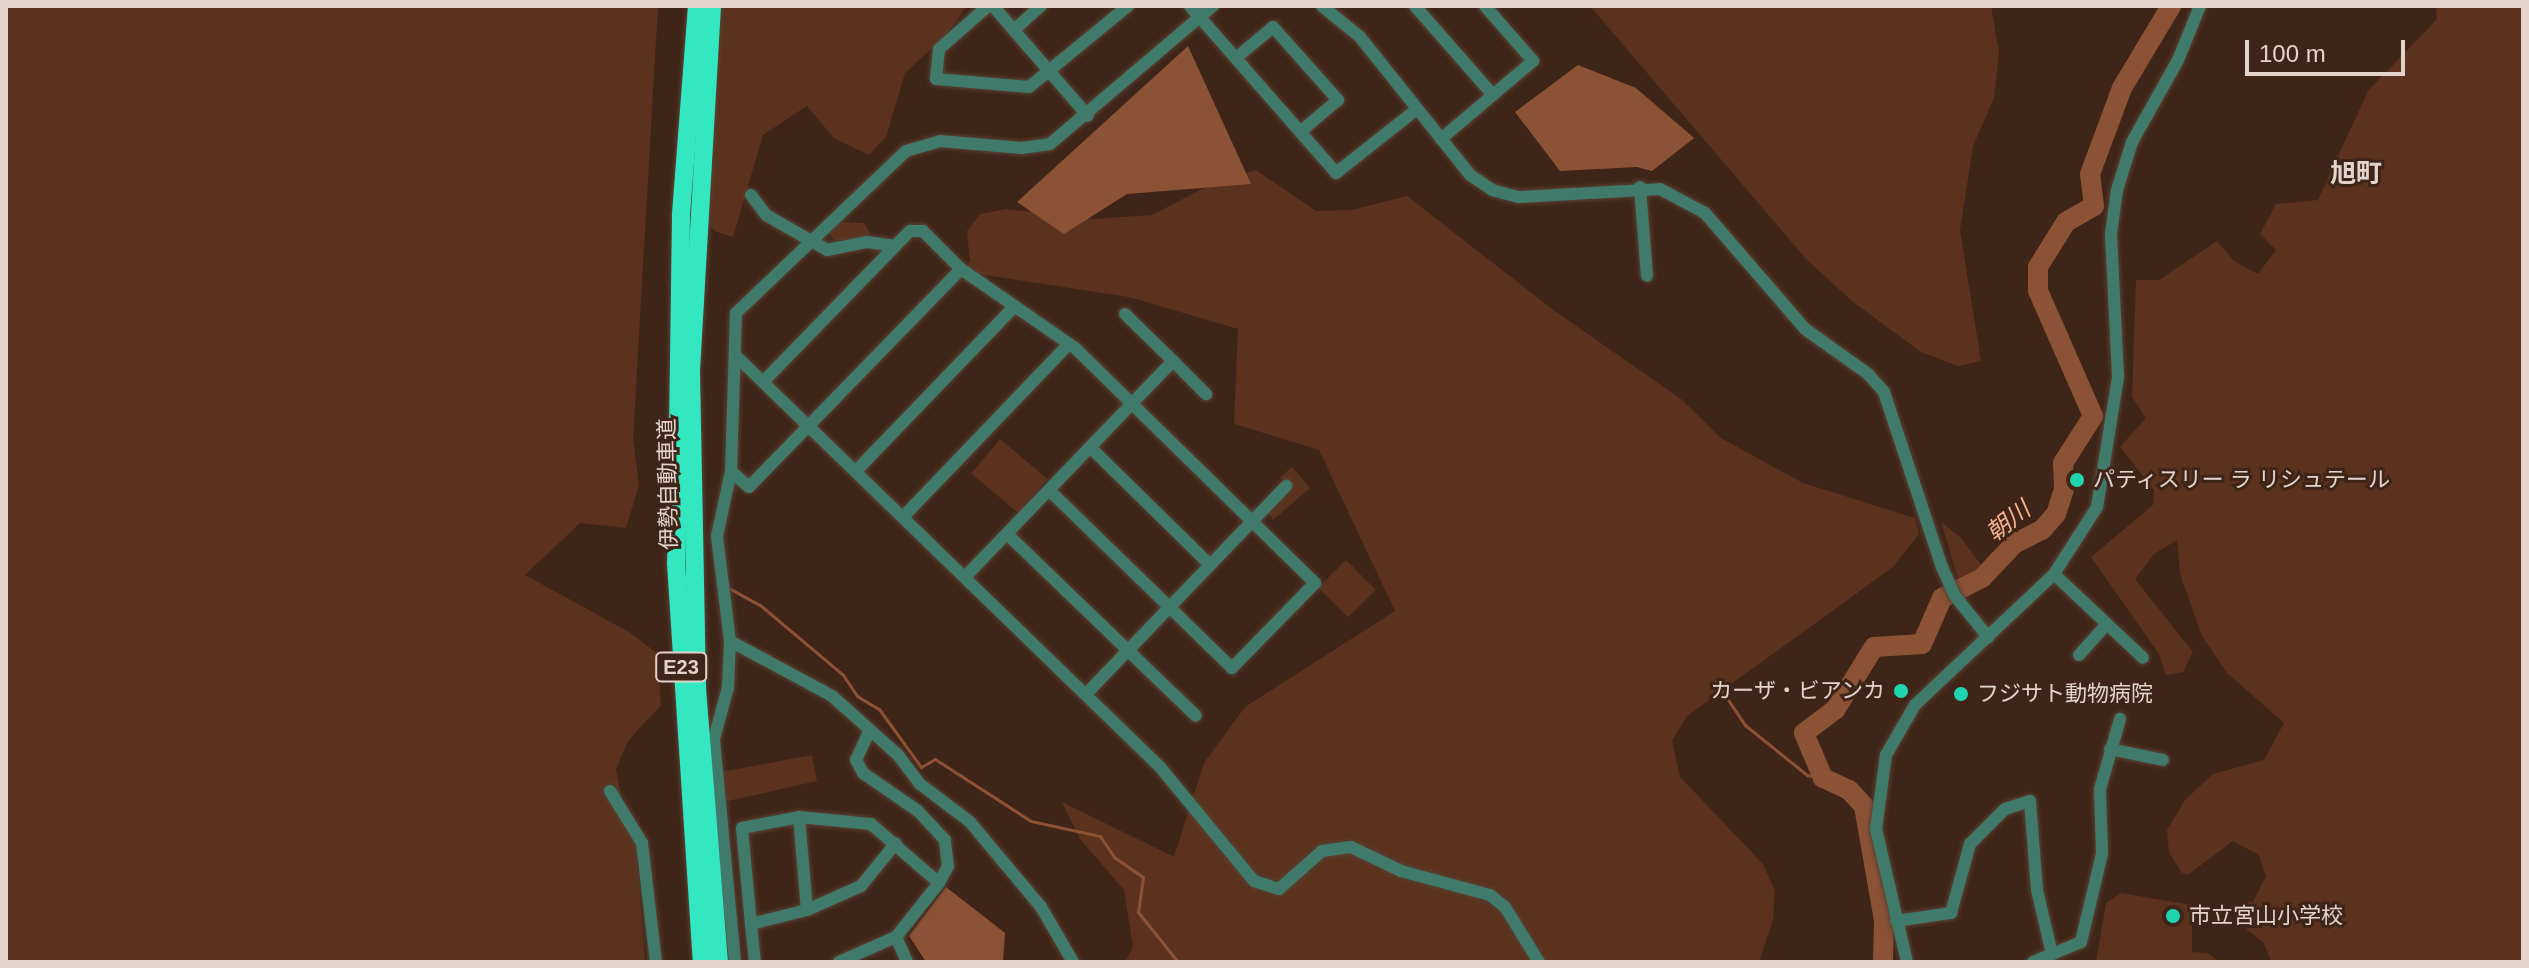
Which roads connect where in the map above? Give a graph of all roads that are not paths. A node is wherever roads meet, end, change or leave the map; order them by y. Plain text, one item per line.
1 (697, 6) edge
2 (712, 6) edge
3 (990, 6) edge
4 (1041, 6) edge
5 (1128, 6) edge
6 (1190, 6) edge
7 (1213, 6) edge
8 (1322, 6) edge
9 (1415, 6) edge
10 (1485, 6) edge
11 (2200, 6) edge
12 (1200, 17) junction
13 (1014, 30) junction
14 (1237, 57) junction
15 (1051, 73) junction
16 (1493, 95) junction
17 (696, 100) junction
18 (1417, 109) junction
19 (1088, 116) junction
20 (1301, 131) junction
21 (1441, 139) junction
22 (1640, 187) junction
23 (751, 195) dead end
24 (807, 240) junction
25 (895, 246) junction
26 (961, 269) junction
27 (1647, 276) dead end
28 (1015, 306) junction
29 (1125, 314) dead end
30 (1069, 344) junction
31 (735, 355) junction
32 (1173, 361) junction
33 (684, 372) junction
34 (763, 382) junction
35 (1206, 394) dead end
36 (1132, 404) junction
37 (809, 426) junction
38 (1090, 447) junction
39 (731, 471) junction
40 (856, 471) junction
41 (1286, 486) dead end
42 (1049, 490) junction
43 (903, 517) junction
44 (1252, 521) junction
45 (1007, 534) junction
46 (1210, 565) junction
47 (2054, 574) junction
48 (965, 577) junction
49 (1169, 607) junction
50 (2106, 625) junction
51 (1988, 637) junction
52 (730, 641) junction
53 (1128, 650) junction
54 (2079, 655) dead end
55 (2143, 658) dead end
56 (1086, 694) junction
57 (1196, 716) dead end
58 (2120, 719) dead end
59 (869, 732) junction
60 (2110, 749) junction
61 (2163, 760) dead end
62 (610, 791) dead end
63 (799, 817) junction
64 (896, 843) junction
65 (939, 883) junction
66 (807, 910) junction
67 (1896, 921) junction
68 (751, 924) junction
69 (896, 937) junction
70 (752, 947) junction
71 (2052, 954) junction
72 (734, 955) edge
73 (656, 962) edge
74 (702, 962) edge
75 (719, 962) edge
76 (755, 962) edge
77 (839, 962) edge
78 (907, 962) edge
79 (1073, 962) edge
80 (1539, 962) edge
81 (1907, 962) edge
82 (2033, 962) edge

1 - 17 highway, 伊勢自動車道 / E23
2 - 17 highway, 伊勢自動車道 / E23
3 - 13 street
3 - 15 street
4 - 13 street
5 - 15 street
6 - 12 street
7 - 12 street
8 - 18 street
9 - 16 street
10 - 16 street
11 - 47 street
12 - 14 street
12 - 19 street
13 - 15 street
14 - 20 street
14 - 20 street
15 - 19 street
16 - 21 street
17 - 33 highway, 伊勢自動車道 / E23
18 - 20 street
18 - 21 street
19 - 24 street
21 - 22 street
22 - 27 street
22 - 51 street
23 - 24 street
24 - 25 street
24 - 31 street
25 - 26 street
25 - 34 street
26 - 28 street
26 - 37 street
28 - 30 street
28 - 40 street
29 - 32 street
30 - 36 street
30 - 43 street
31 - 34 street
31 - 39 street
32 - 35 street
32 - 36 street
33 - 74 highway, 伊勢自動車道 / E23
33 - 75 highway, 伊勢自動車道 / E23
34 - 37 street
36 - 38 street
36 - 44 street
37 - 39 street
37 - 40 street
38 - 42 street
38 - 46 street
39 - 52 street
40 - 43 street
41 - 44 street
42 - 45 street
42 - 49 street
43 - 48 street
44 - 46 street
44 - 49 street
45 - 48 street
45 - 53 street
46 - 49 street
47 - 50 street
47 - 51 street
48 - 56 street
49 - 53 street
50 - 54 street
50 - 55 street
51 - 67 street
52 - 59 street
52 - 72 street
53 - 56 street
53 - 57 street
56 - 80 street
58 - 60 street
59 - 65 street
59 - 79 street
60 - 61 street
60 - 71 street
62 - 73 street
63 - 64 street
63 - 66 street
63 - 68 street
64 - 65 street
64 - 66 street
65 - 69 street
66 - 68 street
67 - 71 street
67 - 81 street
68 - 70 street
69 - 77 street
69 - 78 street
70 - 72 street
70 - 76 street
71 - 82 street

